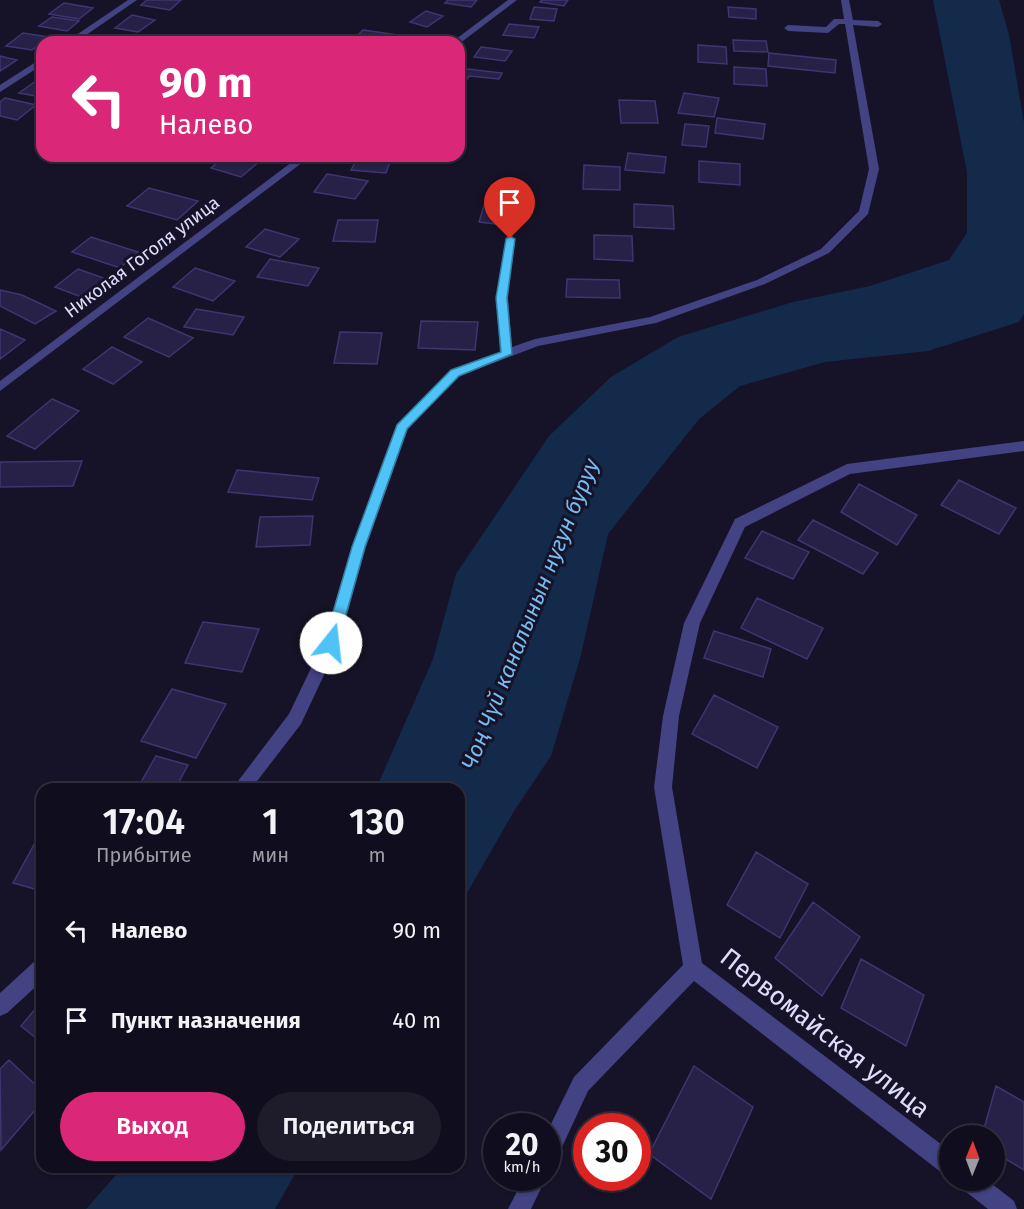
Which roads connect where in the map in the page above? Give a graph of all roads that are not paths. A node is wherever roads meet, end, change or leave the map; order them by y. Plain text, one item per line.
1 (133, 0) edge
2 (513, 0) edge
3 (845, 0) edge
4 (849, 22) junction
5 (878, 24) dead end
6 (788, 28) dead end
7 (79, 36) edge
8 (464, 36) edge
9 (36, 65) edge
10 (0, 89) edge
11 (298, 162) edge
12 (510, 239) dead end
13 (507, 354) junction
14 (0, 387) edge
15 (1024, 446) edge
16 (246, 783) edge
17 (693, 968) junction
18 (36, 973) edge
19 (0, 1006) edge
20 (561, 1125) edge
21 (939, 1157) edge
22 (528, 1191) edge
23 (983, 1191) edge
24 (519, 1209) edge
25 (1006, 1209) edge

1 - 7 street
2 - 8 street
3 - 4 street
4 - 5 street
4 - 6 street
4 - 13 street
9 - 10 street
11 - 14 street, Николая Гоголя улица
12 - 13 street
13 - 16 street
15 - 17 street, Первомайская улица
17 - 20 street, Первомайская улица
17 - 21 street, Первомайская улица
18 - 19 street
22 - 24 street
23 - 25 street

